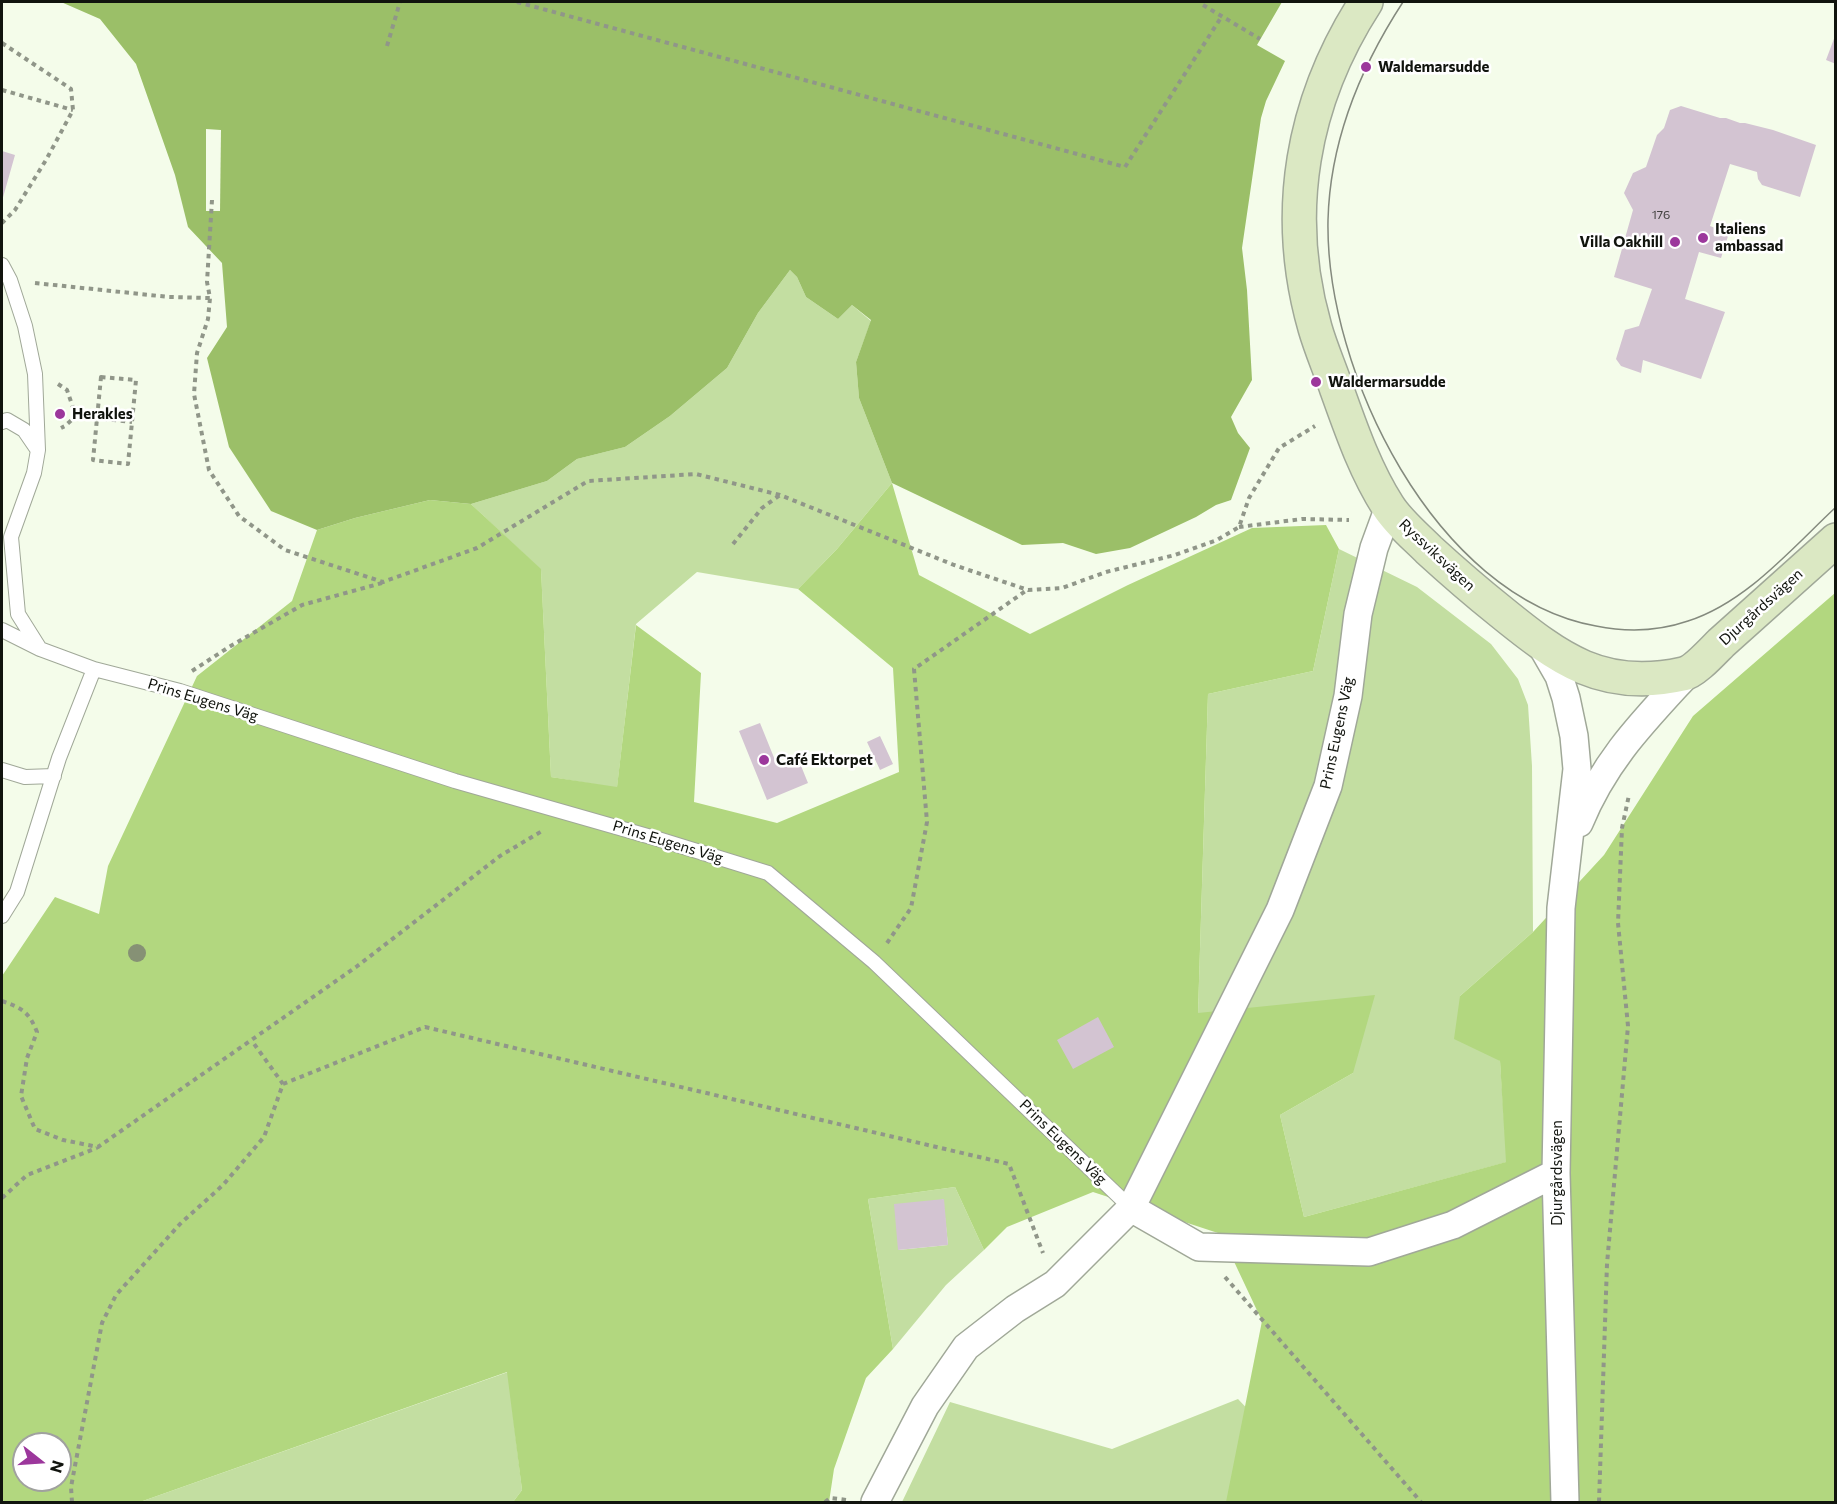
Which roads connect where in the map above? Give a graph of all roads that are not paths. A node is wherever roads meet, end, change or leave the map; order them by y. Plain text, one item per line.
1 (1366, 2) edge
2 (2, 265) edge
3 (2, 422) edge
4 (38, 450) junction
5 (1389, 507) junction
6 (1836, 540) edge
7 (2, 630) edge
8 (1540, 643) junction
9 (40, 649) junction
10 (94, 669) junction
11 (1687, 674) junction
12 (2, 770) edge
13 (54, 776) junction
14 (1570, 844) junction
15 (2, 916) edge
16 (1556, 1173) junction
17 (1131, 1208) junction
18 (875, 1503) edge
19 (1565, 1503) edge

1 - 5 street, Ryssviksvägen
2 - 4 lane
3 - 4 lane
4 - 9 lane
5 - 8 street, Ryssviksvägen
5 - 17 street, Prins Eugens Väg
6 - 11 street, Djurgårdsvägen
7 - 9 lane, Prins Eugens Väg
8 - 11 street
8 - 14 street, Djurgårdsvägen
9 - 10 lane, Prins Eugens Väg
10 - 13 lane
10 - 17 lane, Prins Eugens Väg
11 - 14 street, Djurgårdsvägen
12 - 13 lane
13 - 15 lane
14 - 16 street, Djurgårdsvägen
16 - 17 street, Prins Eugens Väg
16 - 19 street, Djurgårdsvägen
17 - 18 street, Prins Eugens Väg

